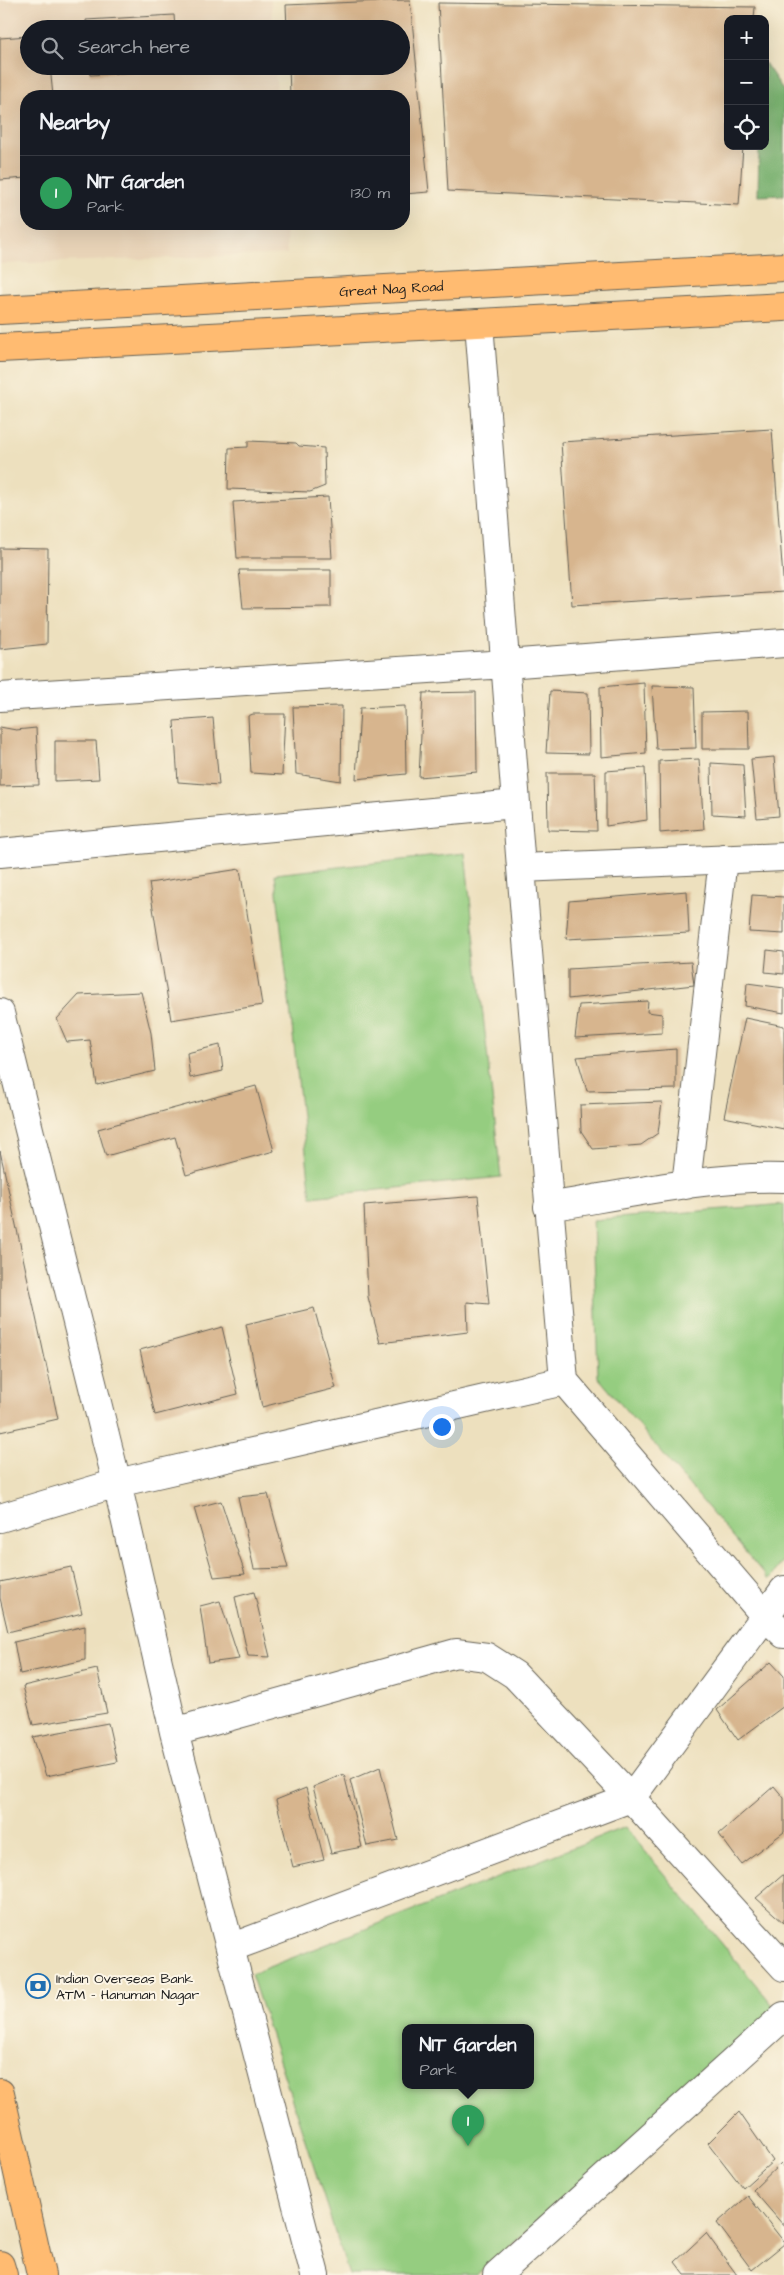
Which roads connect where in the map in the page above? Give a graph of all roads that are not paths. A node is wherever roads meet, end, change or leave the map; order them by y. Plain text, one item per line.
1 (784, 267) edge
2 (784, 307) edge
3 (0, 310) edge
4 (479, 323) junction
5 (0, 348) edge
6 (784, 643) edge
7 (506, 664) junction
8 (0, 697) edge
9 (516, 804) junction
10 (0, 853) edge
11 (784, 857) edge
12 (723, 859) junction
13 (521, 868) junction
14 (0, 1013) edge
15 (784, 1178) edge
16 (686, 1185) junction
17 (548, 1208) junction
18 (564, 1381) junction
19 (117, 1483) junction
20 (0, 1518) edge
21 (784, 1590) edge
22 (775, 1625) edge
23 (174, 1732) junction
24 (631, 1798) junction
25 (230, 1948) junction
26 (784, 1967) edge
27 (784, 2016) edge
28 (0, 2093) edge
29 (0, 2265) edge
30 (3, 2275) edge
31 (41, 2275) edge
32 (315, 2275) edge
33 (497, 2275) edge

1 - 3 main road, Great Nag Road
2 - 4 main road
4 - 5 main road
4 - 7 street
6 - 7 street
7 - 8 street
7 - 9 street
9 - 10 street
9 - 13 street
11 - 12 street
12 - 13 street
12 - 16 street
13 - 17 street
14 - 19 street
15 - 16 street
16 - 17 street
17 - 18 street
18 - 19 street
18 - 22 street
19 - 20 street
19 - 23 street
21 - 22 street
22 - 24 street
23 - 24 street
23 - 25 street
24 - 25 street
24 - 26 street
25 - 32 street
27 - 33 street
28 - 31 main road
29 - 30 main road

